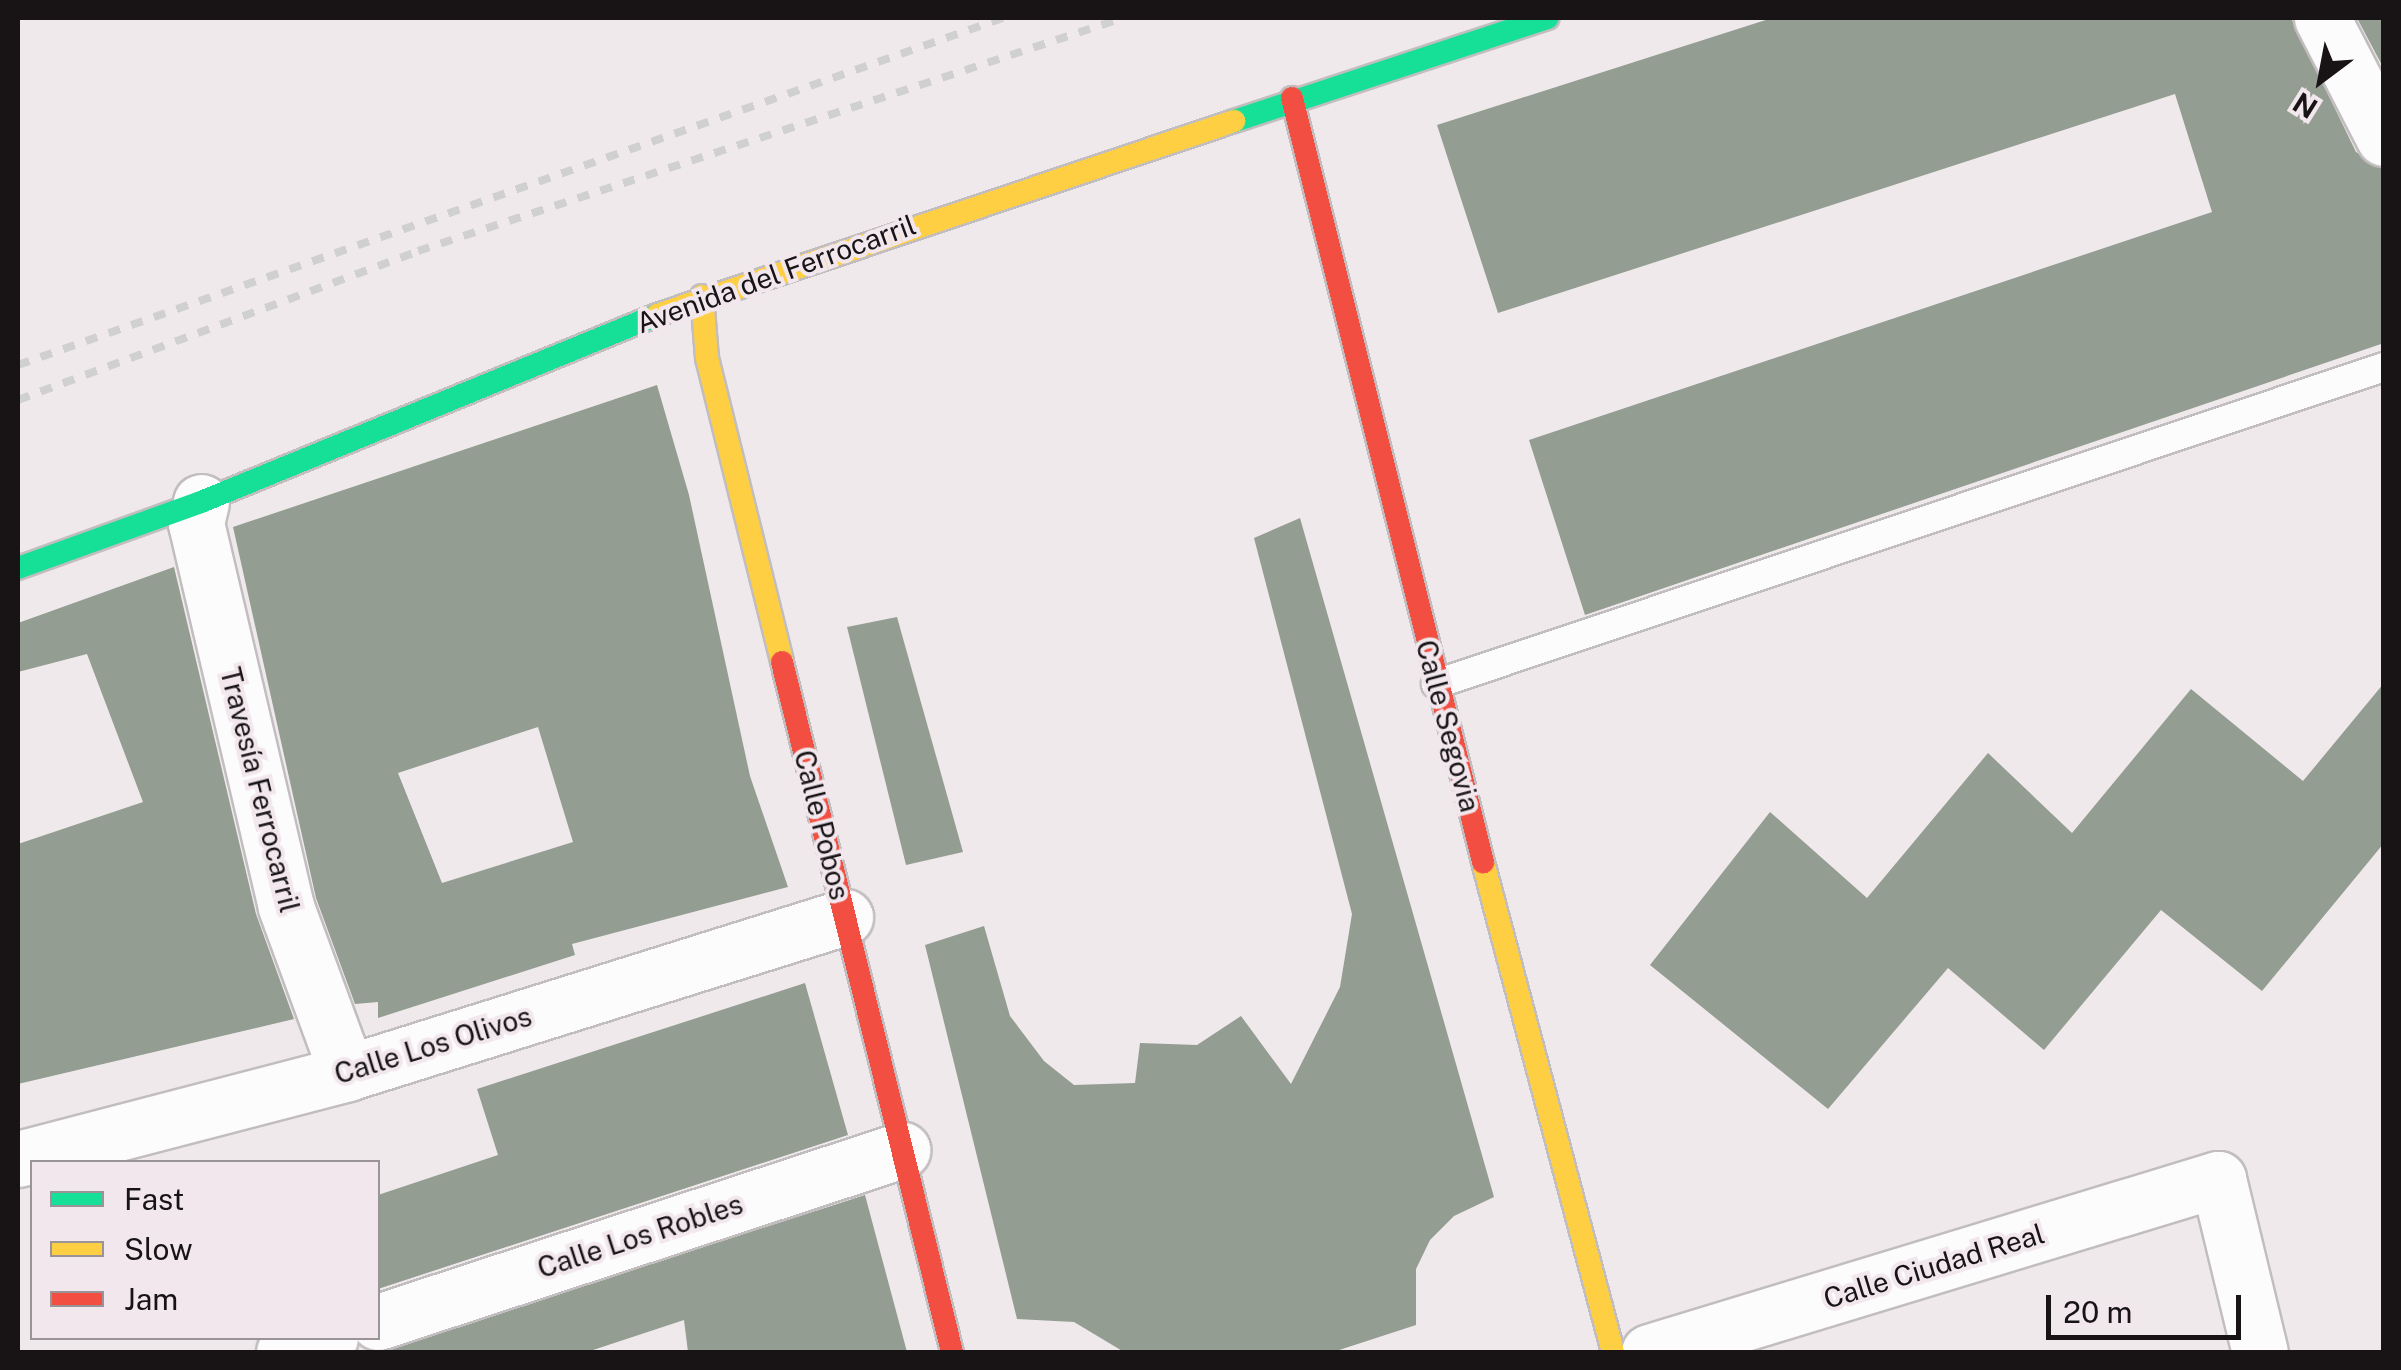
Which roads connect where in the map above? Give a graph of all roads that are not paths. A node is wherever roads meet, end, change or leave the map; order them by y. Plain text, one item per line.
1 (1548, 18) edge
2 (2322, 18) edge
3 (1292, 98) junction
4 (2384, 138) edge
5 (702, 296) junction
6 (2384, 368) edge
7 (201, 502) junction
8 (18, 568) edge
9 (1436, 684) junction
10 (845, 917) junction
11 (347, 1073) junction
12 (902, 1150) junction
13 (18, 1159) edge
14 (380, 1321) edge
15 (323, 1340) edge
16 (284, 1352) edge
17 (952, 1352) edge
18 (1613, 1352) edge
19 (1649, 1352) edge
20 (2260, 1352) edge

1 - 3 street, Avenida del Ferrocarril
2 - 4 street
3 - 5 street, Avenida del Ferrocarril
3 - 9 street, Calle Segovia
5 - 7 street, Avenida del Ferrocarril
5 - 10 street, Calle Pobos
6 - 9 lane
7 - 8 street, Avenida del Ferrocarril
7 - 11 street, Travesía Ferrocarril
9 - 18 street, Calle Segovia
10 - 11 street, Calle Los Olivos
10 - 12 street, Calle Pobos
11 - 13 street, Calle Los Olivos
12 - 14 street, Calle Los Robles
12 - 17 street, Calle Pobos
15 - 16 street
19 - 20 street, Calle Ciudad Real

